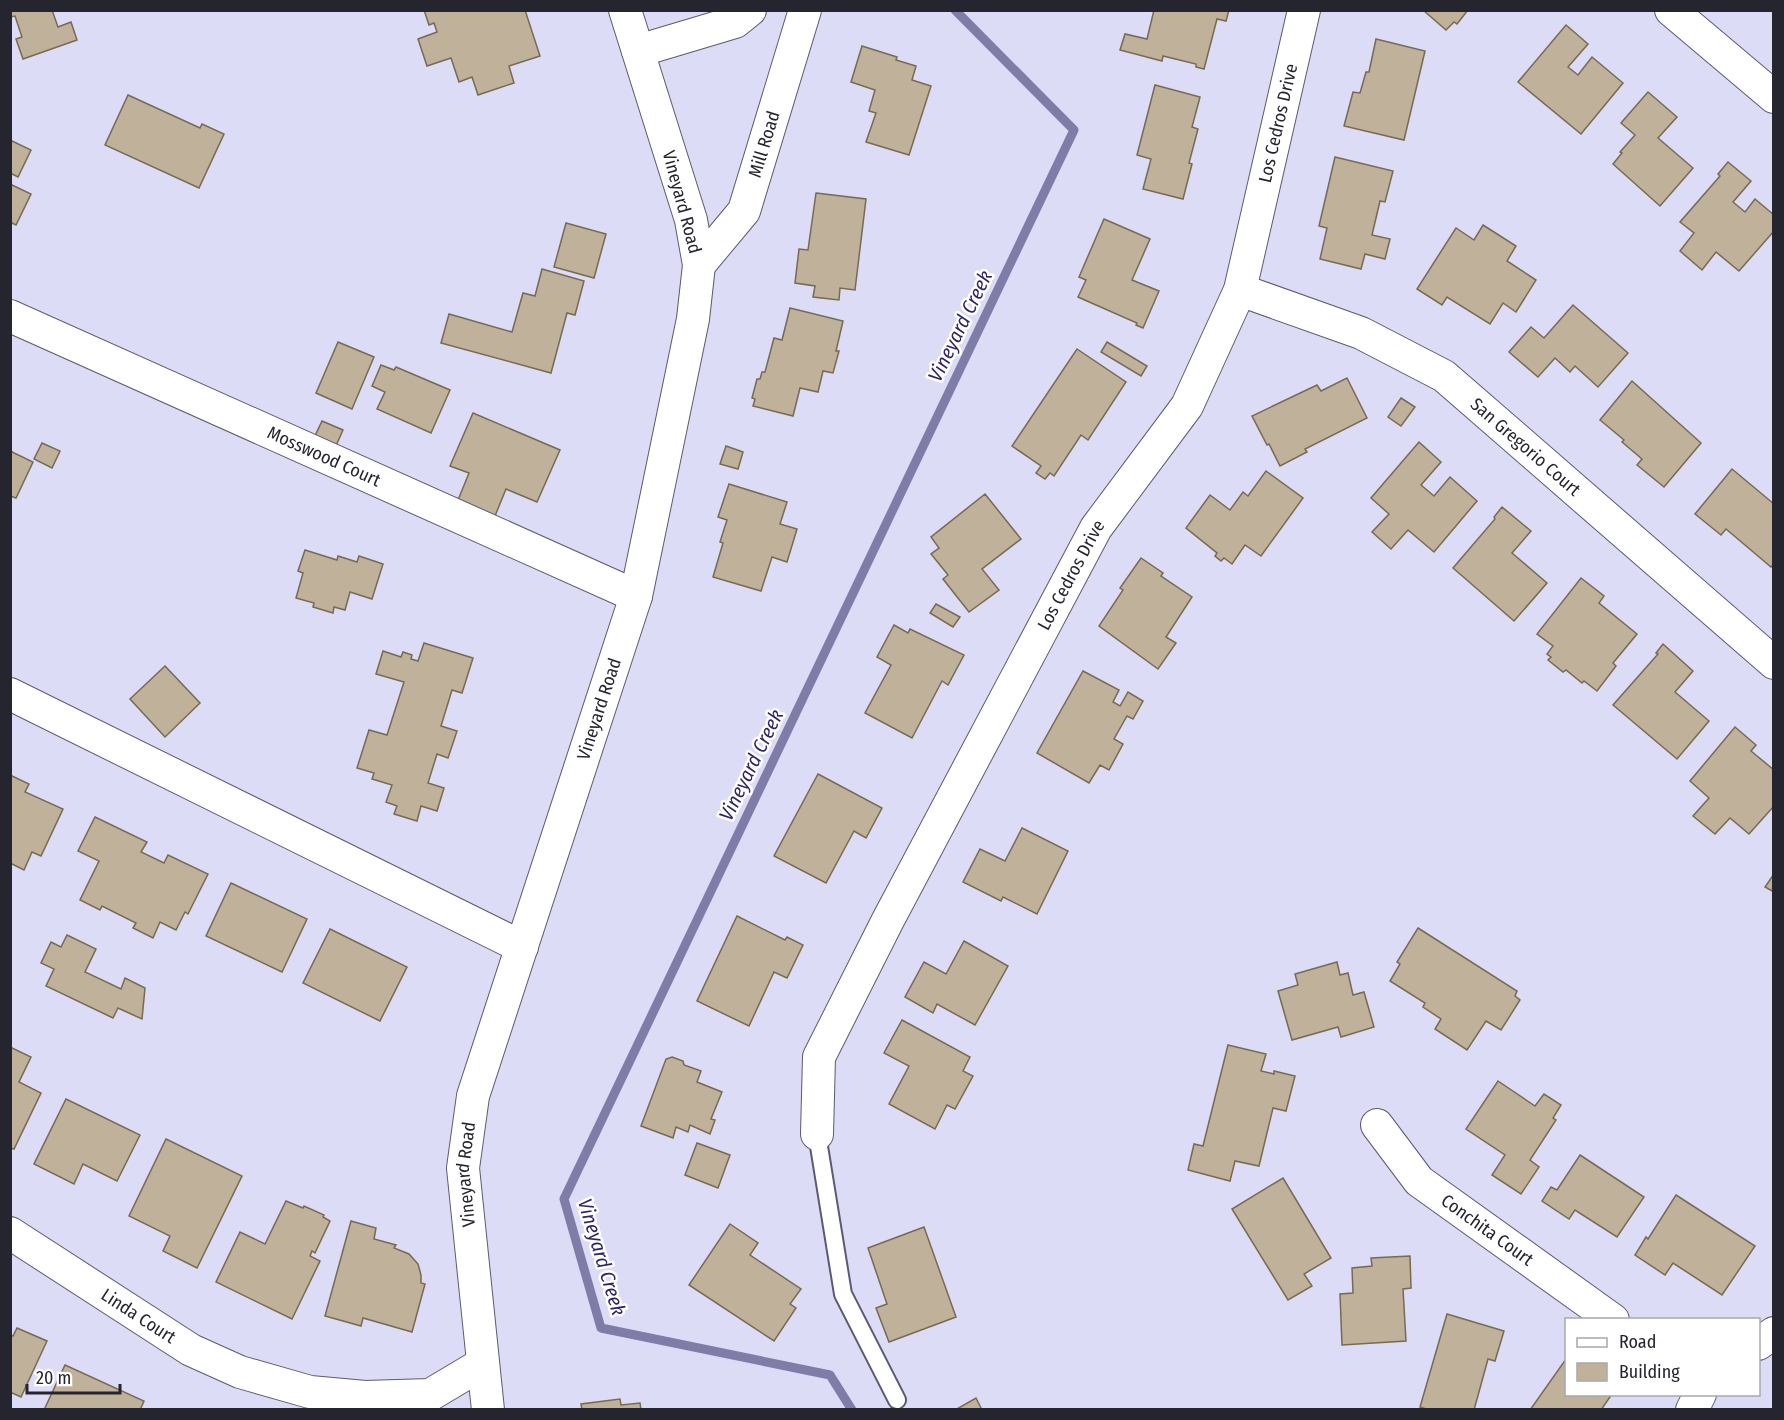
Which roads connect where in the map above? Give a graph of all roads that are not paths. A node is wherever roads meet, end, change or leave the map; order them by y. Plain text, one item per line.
1 (625, 10) edge
2 (750, 10) edge
3 (805, 10) edge
4 (1304, 10) edge
5 (1671, 10) edge
6 (638, 51) junction
7 (1773, 97) edge
8 (699, 265) junction
9 (1240, 290) junction
10 (10, 316) edge
11 (636, 596) junction
12 (1773, 663) edge
13 (10, 694) edge
14 (522, 946) junction
15 (1377, 1125) dead end
16 (817, 1134) joint
17 (10, 1233) edge
18 (1609, 1318) edge
19 (1773, 1333) edge
20 (1760, 1343) edge
21 (482, 1364) junction
22 (1699, 1396) edge
23 (897, 1400) dead end
24 (488, 1410) edge
25 (1692, 1410) edge

1 - 6 street, Vineyard Road
2 - 6 street
3 - 8 street, Mill Road
4 - 9 street, Los Cedros Drive
5 - 7 street
6 - 8 street, Vineyard Road
8 - 11 street, Vineyard Road
9 - 12 street, San Gregorio Court
9 - 16 street, Los Cedros Drive
10 - 11 street, Mosswood Court
11 - 14 street, Vineyard Road
13 - 14 street
14 - 21 street, Vineyard Road
15 - 18 street, Conchita Court
16 - 23 lane
17 - 21 street, Linda Court
19 - 20 street
21 - 24 street, Vineyard Road
22 - 25 street

